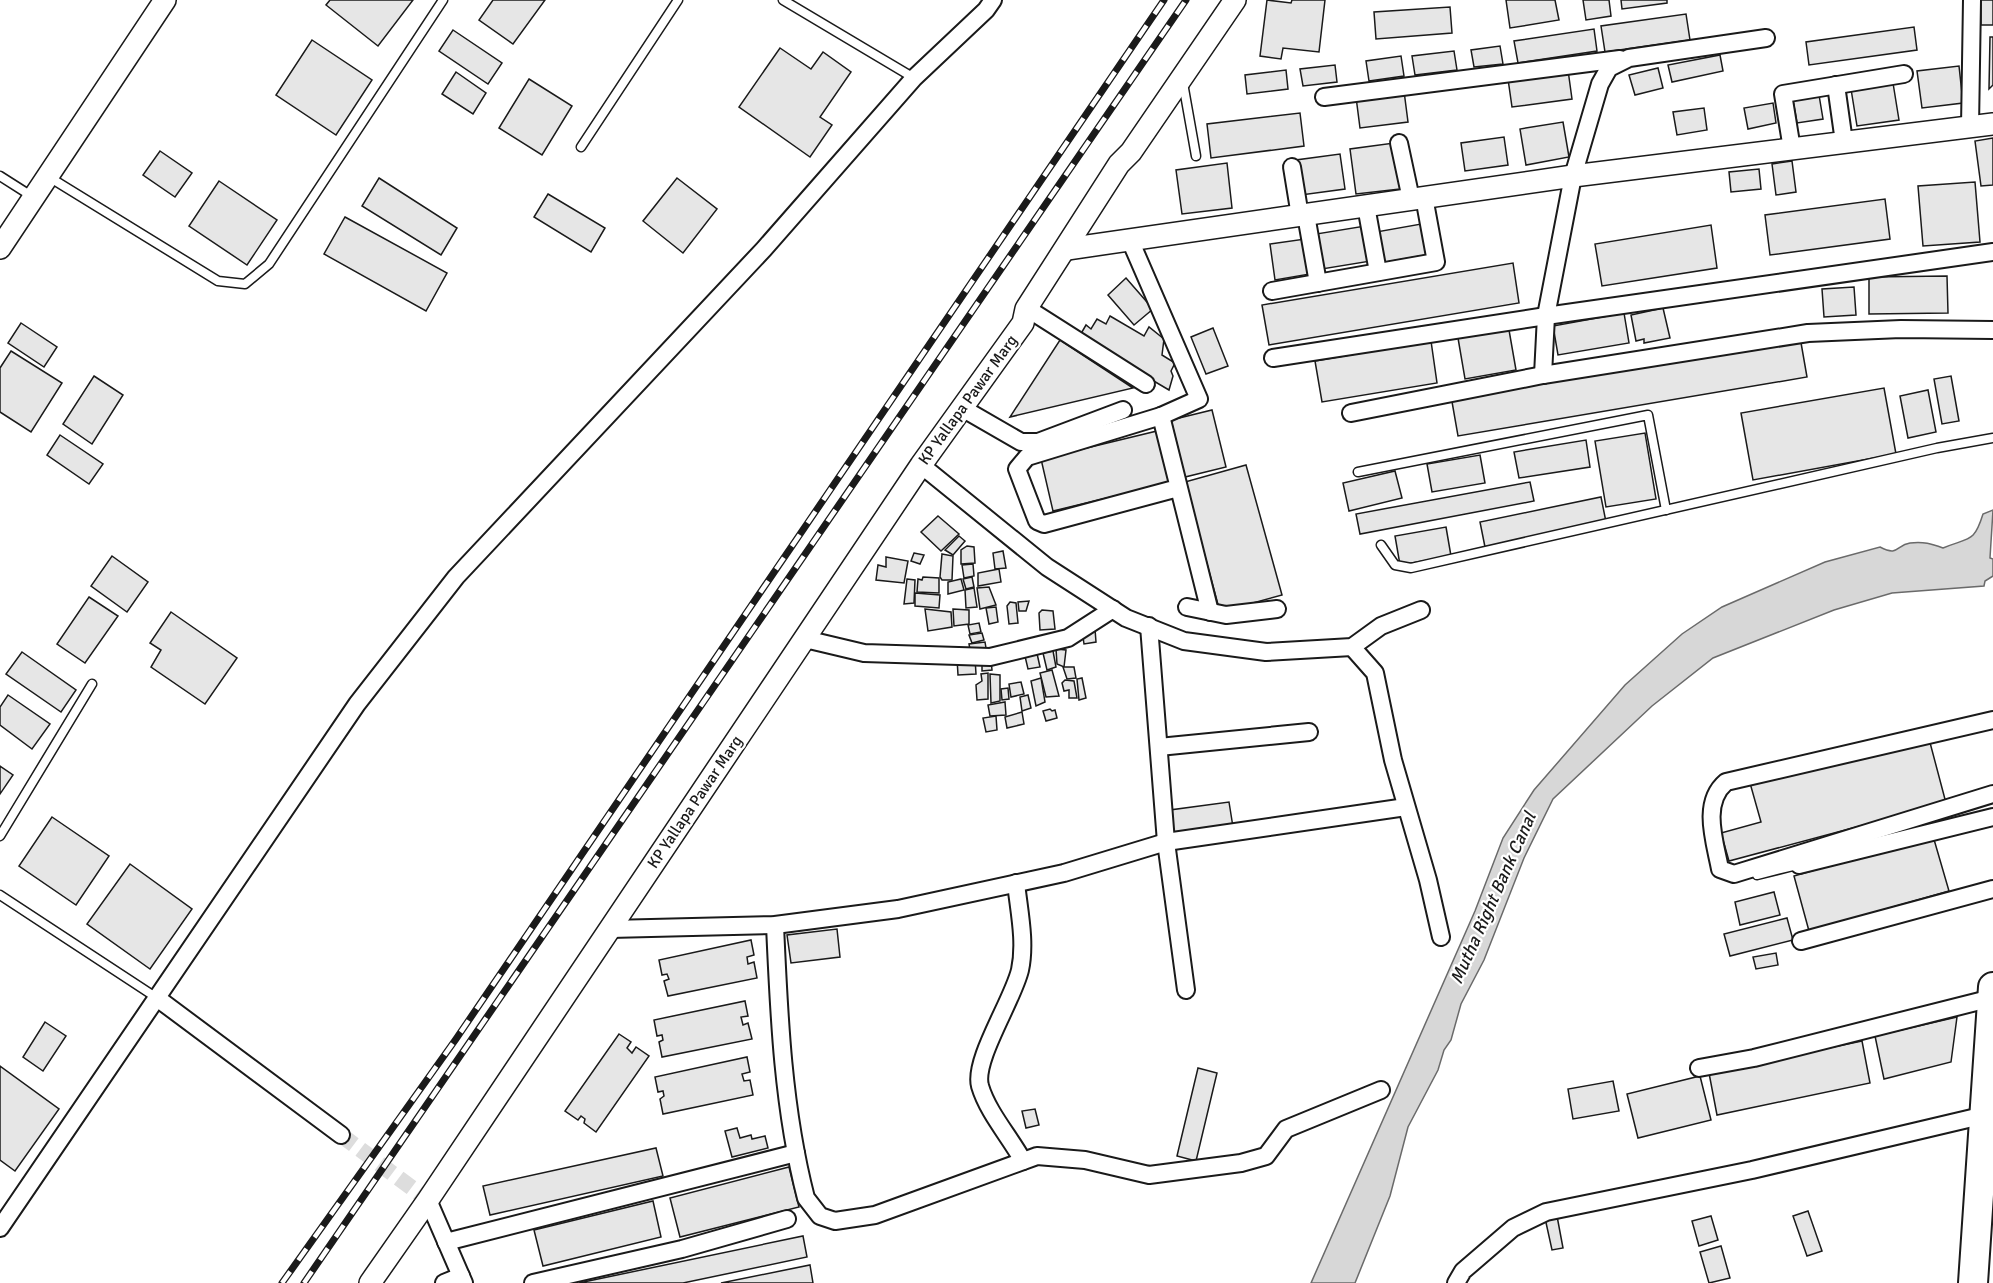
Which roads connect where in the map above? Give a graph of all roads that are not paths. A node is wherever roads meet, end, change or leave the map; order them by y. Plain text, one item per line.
1 (165, 0) edge
2 (442, 0) edge
3 (678, 0) edge
4 (783, 0) edge
5 (993, 0) edge
6 (1235, 0) edge
7 (1972, 0) edge
8 (1766, 38) dead end
9 (1629, 58) junction
10 (1904, 74) dead end
11 (914, 78) junction
12 (1182, 80) junction
13 (1836, 85) junction
14 (1324, 97) dead end
15 (1993, 124) edge
16 (1970, 127) junction
17 (1844, 142) junction
18 (1399, 144) dead end
19 (580, 147) dead end
20 (1792, 149) junction
21 (1196, 156) dead end
22 (1292, 167) dead end
23 (0, 176) edge
24 (48, 176) junction
25 (1573, 176) junction
26 (34, 197) junction
27 (1417, 198) junction
28 (1366, 206) junction
29 (1303, 215) junction
30 (1130, 240) junction
31 (0, 248) edge
32 (1073, 248) junction
33 (1993, 252) edge
34 (1378, 272) junction
35 (1318, 283) junction
36 (1272, 291) dead end
37 (1546, 316) junction
38 (1029, 319) junction
39 (1993, 330) edge
40 (1273, 358) dead end
41 (1543, 375) junction
42 (1146, 384) dead end
43 (962, 408) junction
44 (1123, 410) dead end
45 (1351, 412) dead end
46 (1161, 416) junction
47 (1993, 438) edge
48 (921, 465) junction
49 (1358, 472) dead end
50 (1178, 488) junction
51 (1666, 510) junction
52 (1381, 545) dead end
53 (1187, 607) dead end
54 (1113, 609) junction
55 (1277, 609) dead end
56 (1421, 610) dead end
57 (1210, 612) junction
58 (1149, 626) junction
59 (805, 639) junction
60 (1352, 647) junction
61 (92, 684) dead end
62 (1993, 720) edge
63 (1309, 732) dead end
64 (1159, 747) junction
65 (1993, 794) edge
66 (1406, 807) junction
67 (1993, 816) edge
68 (0, 836) edge
69 (1166, 842) junction
70 (1793, 866) joint
71 (1757, 875) dead end
72 (1016, 884) junction
73 (1993, 889) edge
74 (0, 895) edge
75 (775, 925) junction
76 (610, 929) junction
77 (1441, 937) dead end
78 (1801, 941) dead end
79 (1993, 987) edge
80 (1186, 990) dead end
81 (157, 998) junction
82 (1992, 998) edge
83 (1699, 1068) dead end
84 (1381, 1090) dead end
85 (1985, 1115) junction
86 (341, 1135) tunnel mouth
87 (796, 1153) junction
88 (1023, 1161) junction
89 (429, 1200) junction
90 (787, 1219) dead end
91 (0, 1228) edge
92 (446, 1242) junction
93 (463, 1280) edge
94 (370, 1283) edge
95 (444, 1283) edge
96 (533, 1283) edge
97 (1456, 1283) edge
98 (1973, 1283) edge

1 - 24 street
2 - 24 lane
3 - 19 lane
4 - 11 lane
5 - 11 street
6 - 12 street, KP Yallapa Pawar Marg
7 - 16 street
8 - 9 street
9 - 14 street
9 - 25 street
10 - 13 street
11 - 81 street
12 - 21 lane
12 - 32 street, KP Yallapa Pawar Marg
13 - 17 street
13 - 20 street
15 - 16 street
16 - 17 street
17 - 20 street
18 - 27 street
20 - 25 street
22 - 29 street
23 - 26 lane
24 - 26 street
25 - 27 street
25 - 37 street
26 - 31 street
27 - 28 street
27 - 34 street
28 - 29 street
28 - 34 street
29 - 30 street
29 - 35 street
30 - 32 street
30 - 46 street
32 - 38 street, KP Yallapa Pawar Marg
33 - 37 street
34 - 35 street
35 - 36 street
37 - 40 street
37 - 41 street
38 - 42 street
38 - 43 street, KP Yallapa Pawar Marg
39 - 41 street
41 - 45 street
43 - 44 street
43 - 48 street, KP Yallapa Pawar Marg
46 - 50 street
46 - 50 street
47 - 51 lane
48 - 54 street
48 - 59 street, KP Yallapa Pawar Marg
49 - 51 lane
50 - 57 street
51 - 52 lane
53 - 57 street
54 - 58 street
54 - 59 street
55 - 57 street
56 - 60 street
58 - 60 street
58 - 64 street
59 - 76 street, KP Yallapa Pawar Marg
60 - 66 street
61 - 68 lane
62 - 65 street
63 - 64 street
64 - 69 street
66 - 69 street
66 - 77 street
67 - 70 street
69 - 72 street
69 - 80 street
70 - 71 lane
72 - 75 street
72 - 88 street
73 - 78 street
74 - 81 lane
75 - 76 street
75 - 87 street
76 - 89 street, KP Yallapa Pawar Marg
79 - 82 highway
81 - 86 street
81 - 91 street
82 - 83 street
82 - 85 highway
84 - 88 street
85 - 97 street
85 - 98 highway
87 - 88 street
87 - 92 street
89 - 92 street
89 - 94 street, KP Yallapa Pawar Marg
90 - 96 street
92 - 93 street
93 - 95 street

